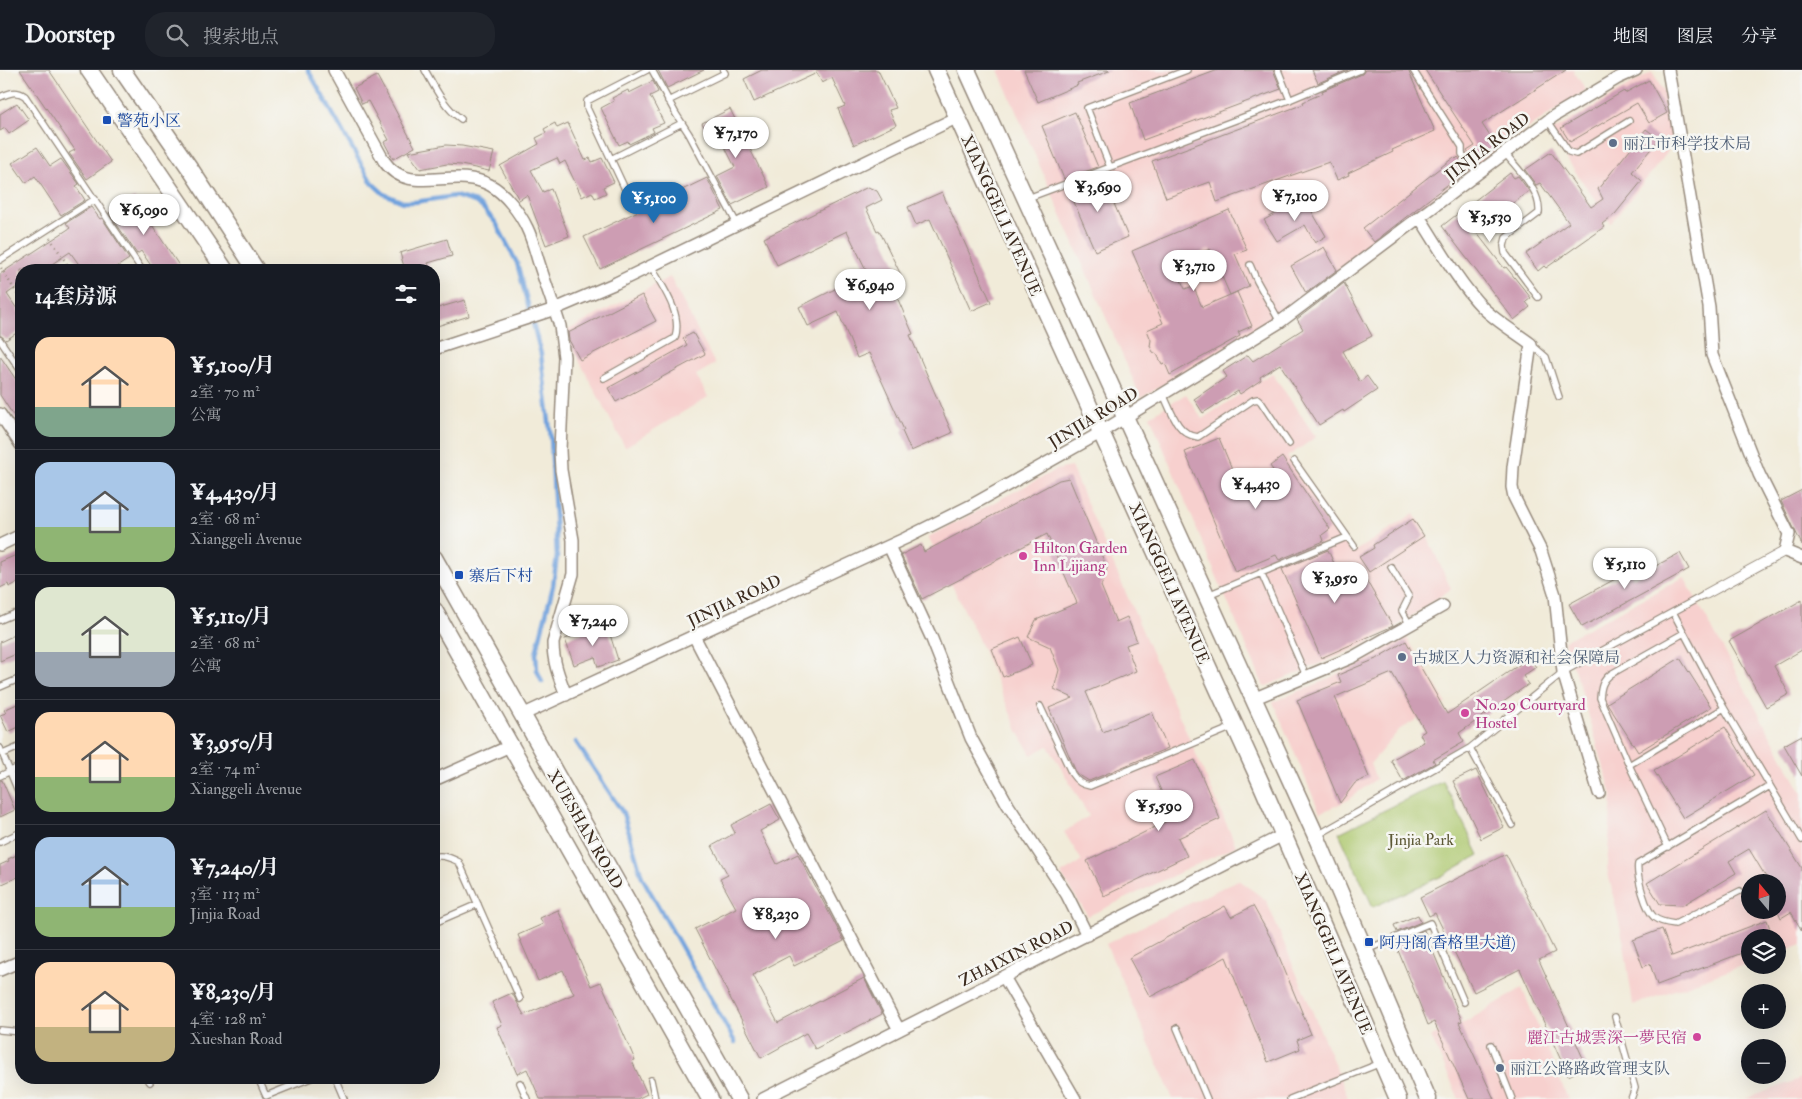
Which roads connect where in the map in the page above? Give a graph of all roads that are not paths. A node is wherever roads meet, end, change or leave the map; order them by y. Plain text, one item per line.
1 (89, 70) edge
2 (122, 70) edge
3 (334, 70) edge
4 (425, 70) edge
5 (647, 70) edge
6 (652, 70) edge
7 (723, 70) edge
8 (936, 70) edge
9 (967, 70) edge
10 (1187, 70) edge
11 (1278, 70) edge
12 (1360, 70) edge
13 (1413, 70) edge
14 (1636, 70) edge
15 (1668, 70) edge
16 (0, 97) edge
17 (1290, 100) junction
18 (668, 101) junction
19 (958, 117) junction
20 (461, 119) dead end
21 (1548, 121) junction
22 (1629, 121) dead end
23 (682, 123) junction
24 (1505, 153) junction
25 (611, 159) junction
26 (1110, 167) junction
27 (1478, 174) junction
28 (626, 189) dead end
29 (95, 199) junction
30 (1026, 199) junction
31 (1420, 218) junction
32 (737, 224) junction
33 (0, 260) edge
34 (138, 264) edge
35 (221, 264) edge
36 (252, 264) edge
37 (1250, 265) dead end
38 (652, 266) junction
39 (1538, 296) dead end
40 (555, 310) junction
41 (1280, 322) junction
42 (0, 340) edge
43 (1531, 344) junction
44 (440, 348) edge
45 (15, 362) edge
46 (604, 378) dead end
47 (1163, 394) junction
48 (1559, 397) dead end
49 (0, 414) edge
50 (1125, 418) junction
51 (1101, 432) junction
52 (15, 436) edge
53 (1289, 444) dead end
54 (1294, 460) dead end
55 (1347, 537) junction
56 (15, 538) edge
57 (0, 545) edge
58 (889, 546) junction
59 (1354, 546) dead end
60 (1785, 551) junction
61 (1802, 558) edge
62 (1391, 567) dead end
63 (440, 569) edge
64 (1261, 572) junction
65 (1706, 594) joint
66 (1206, 596) junction
67 (1443, 606) dead end
68 (1673, 612) junction
69 (15, 613) edge
70 (0, 620) edge
71 (440, 621) edge
72 (1410, 625) junction
73 (1684, 633) junction
74 (694, 636) junction
75 (1563, 672) junction
76 (1307, 678) junction
77 (15, 681) edge
78 (0, 687) edge
79 (566, 695) junction
80 (1253, 699) junction
81 (1040, 706) dead end
82 (1724, 708) junction
83 (522, 715) junction
84 (1235, 726) junction
85 (510, 746) junction
86 (15, 748) edge
87 (1470, 748) junction
88 (1, 751) edge
89 (1629, 765) junction
90 (15, 769) edge
91 (10, 771) junction
92 (0, 776) edge
93 (440, 777) edge
94 (15, 783) edge
95 (1770, 786) junction
96 (1599, 792) dead end
97 (1512, 825) dead end
98 (15, 835) edge
99 (1283, 835) junction
100 (1316, 836) junction
101 (1802, 840) edge
102 (0, 842) edge
103 (1668, 847) junction
104 (440, 856) edge
105 (1740, 891) dead end
106 (478, 904) junction
107 (440, 920) edge
108 (1087, 935) junction
109 (1364, 951) junction
110 (15, 963) edge
111 (0, 970) edge
112 (1004, 976) junction
113 (520, 999) dead end
114 (1464, 1002) dead end
115 (1615, 1017) dead end
116 (1177, 1028) dead end
117 (0, 1030) edge
118 (899, 1030) junction
119 (15, 1031) edge
120 (1491, 1045) dead end
121 (1382, 1063) junction
122 (651, 1080) dead end
123 (520, 1083) dead end
124 (261, 1084) edge
125 (297, 1084) edge
126 (338, 1084) edge
127 (344, 1099) edge
128 (527, 1099) edge
129 (655, 1099) edge
130 (710, 1099) edge
131 (739, 1099) edge
132 (763, 1099) edge
133 (1076, 1099) edge
134 (1207, 1099) edge
135 (1290, 1099) edge
136 (1398, 1099) edge
137 (1428, 1099) edge
138 (1512, 1099) edge
139 (1631, 1099) edge

1 - 35 main road
2 - 36 main road
3 - 40 street
4 - 20 lane
5 - 25 lane
6 - 18 lane
7 - 18 lane
8 - 19 main road, XIANGGELI AVENUE
9 - 30 main road, XIANGGELI AVENUE
10 - 26 lane
11 - 17 lane
12 - 17 lane
13 - 27 lane
14 - 21 street, JINJIA ROAD
15 - 60 street
16 - 29 lane
17 - 26 lane
18 - 23 lane
19 - 32 street
19 - 51 main road, XIANGGELI AVENUE
21 - 22 lane
21 - 24 street, JINJIA ROAD
23 - 25 lane
23 - 32 lane
24 - 27 street, JINJIA ROAD
24 - 39 lane
25 - 28 lane
26 - 30 lane
27 - 31 street, JINJIA ROAD
29 - 33 lane
29 - 34 lane
30 - 50 main road, XIANGGELI AVENUE
31 - 41 street, JINJIA ROAD
31 - 43 street
32 - 38 street
37 - 41 lane
38 - 40 street
38 - 46 lane
40 - 44 street
40 - 79 street
41 - 47 street, JINJIA ROAD
42 - 45 lane
43 - 48 lane
43 - 75 street
47 - 50 street, JINJIA ROAD
47 - 53 lane
49 - 52 street
50 - 51 street, JINJIA ROAD
50 - 66 main road, XIANGGELI AVENUE
51 - 58 street, JINJIA ROAD
51 - 84 main road, XIANGGELI AVENUE
54 - 55 lane
55 - 59 lane
55 - 64 lane
56 - 57 street
58 - 74 street, JINJIA ROAD
58 - 108 street
60 - 61 street
60 - 65 street
62 - 72 lane
63 - 83 main road, XUESHAN ROAD
64 - 66 lane
64 - 76 lane
65 - 68 lane
66 - 80 main road, XIANGGELI AVENUE
67 - 72 street
68 - 73 lane
68 - 75 lane
69 - 70 lane
71 - 85 main road, XUESHAN ROAD
72 - 76 street
73 - 82 lane
73 - 89 lane
74 - 79 street, JINJIA ROAD
74 - 118 street
75 - 87 lane
75 - 96 street
76 - 80 street
77 - 78 lane
79 - 83 street, JINJIA ROAD
80 - 100 main road, XIANGGELI AVENUE
81 - 84 lane
82 - 89 lane
82 - 95 lane
83 - 131 main road, XUESHAN ROAD
84 - 99 main road, XIANGGELI AVENUE
85 - 93 street
85 - 130 main road, XUESHAN ROAD
86 - 88 lane
87 - 97 lane
87 - 100 lane
88 - 91 lane
89 - 103 lane
90 - 91 lane
91 - 92 lane
91 - 94 lane
95 - 101 lane
95 - 103 lane
98 - 102 lane
99 - 108 street, ZHAIXIN ROAD
99 - 121 main road, XIANGGELI AVENUE
100 - 109 main road, XIANGGELI AVENUE
103 - 105 lane
104 - 106 lane
106 - 107 lane
106 - 113 lane
108 - 112 street, ZHAIXIN ROAD
109 - 114 lane
109 - 137 main road, XIANGGELI AVENUE
110 - 111 street
112 - 118 street, ZHAIXIN ROAD
112 - 133 street
115 - 139 lane
116 - 134 lane
117 - 119 lane
118 - 132 street, ZHAIXIN ROAD
120 - 138 lane
121 - 135 lane
121 - 136 main road, XIANGGELI AVENUE
122 - 129 lane
123 - 128 lane
124 - 125 lane
126 - 127 lane

